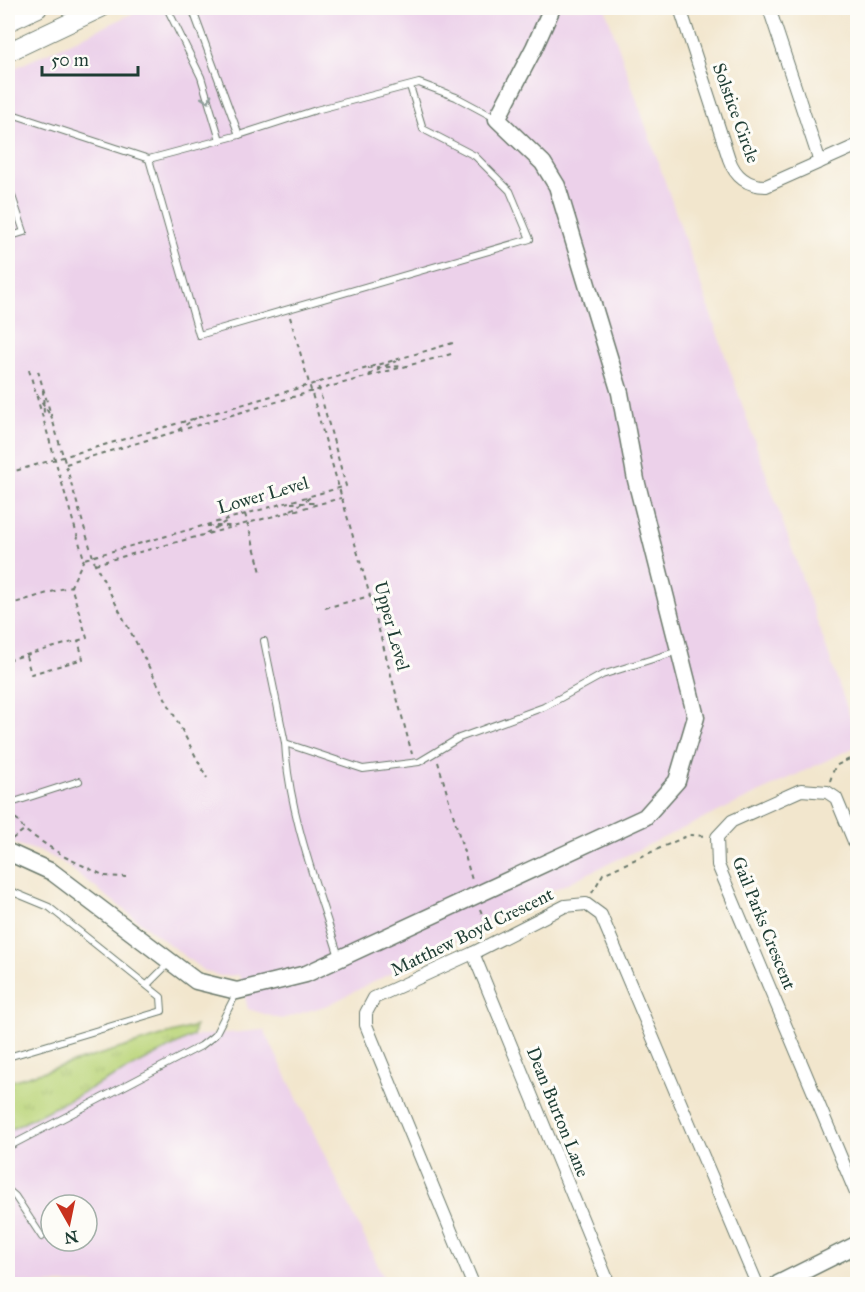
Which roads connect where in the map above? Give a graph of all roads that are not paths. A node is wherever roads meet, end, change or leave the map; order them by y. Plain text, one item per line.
1 (38, 8) edge
2 (101, 8) edge
3 (167, 8) edge
4 (192, 8) edge
5 (552, 8) edge
6 (680, 8) edge
7 (769, 8) edge
8 (8, 22) edge
9 (8, 52) edge
10 (410, 86) junction
11 (8, 115) edge
12 (497, 119) junction
13 (239, 135) junction
14 (220, 140) junction
15 (858, 145) edge
16 (149, 159) junction
17 (820, 162) junction
18 (8, 184) edge
19 (8, 237) edge
20 (264, 641) dead end
21 (679, 651) junction
22 (285, 743) junction
23 (79, 780) dead end
24 (8, 804) edge
25 (858, 851) edge
26 (8, 852) edge
27 (8, 890) edge
28 (473, 953) junction
29 (340, 958) junction
30 (171, 962) junction
31 (147, 985) junction
32 (237, 991) junction
33 (8, 1057) edge
34 (8, 1147) edge
35 (8, 1190) edge
36 (858, 1198) edge
37 (39, 1232) edge
38 (858, 1244) edge
39 (473, 1284) edge
40 (609, 1284) edge
41 (757, 1284) edge
42 (778, 1284) edge

1 - 8 main road
2 - 9 main road
3 -> 14 lane
4 - 13 lane
5 - 12 street
6 - 17 street, Solstice Circle
7 - 17 street
10 - 12 lane
10 - 13 lane
10 - 16 lane
11 - 16 lane
12 - 21 street
13 - 14 lane
14 - 16 lane
15 - 17 street, Solstice Circle
18 - 19 lane
20 - 22 lane
21 - 22 lane
21 - 29 street
22 - 29 lane
23 - 24 lane
25 - 36 street, Gail Parks Crescent
26 - 30 street
27 - 31 lane
28 - 39 street, Matthew Boyd Crescent
28 - 40 street, Dean Burton Lane
28 - 41 street, Matthew Boyd Crescent
29 - 32 street
30 - 31 lane
30 - 32 street
31 - 33 lane
32 - 34 lane
35 - 37 lane
38 - 42 street

